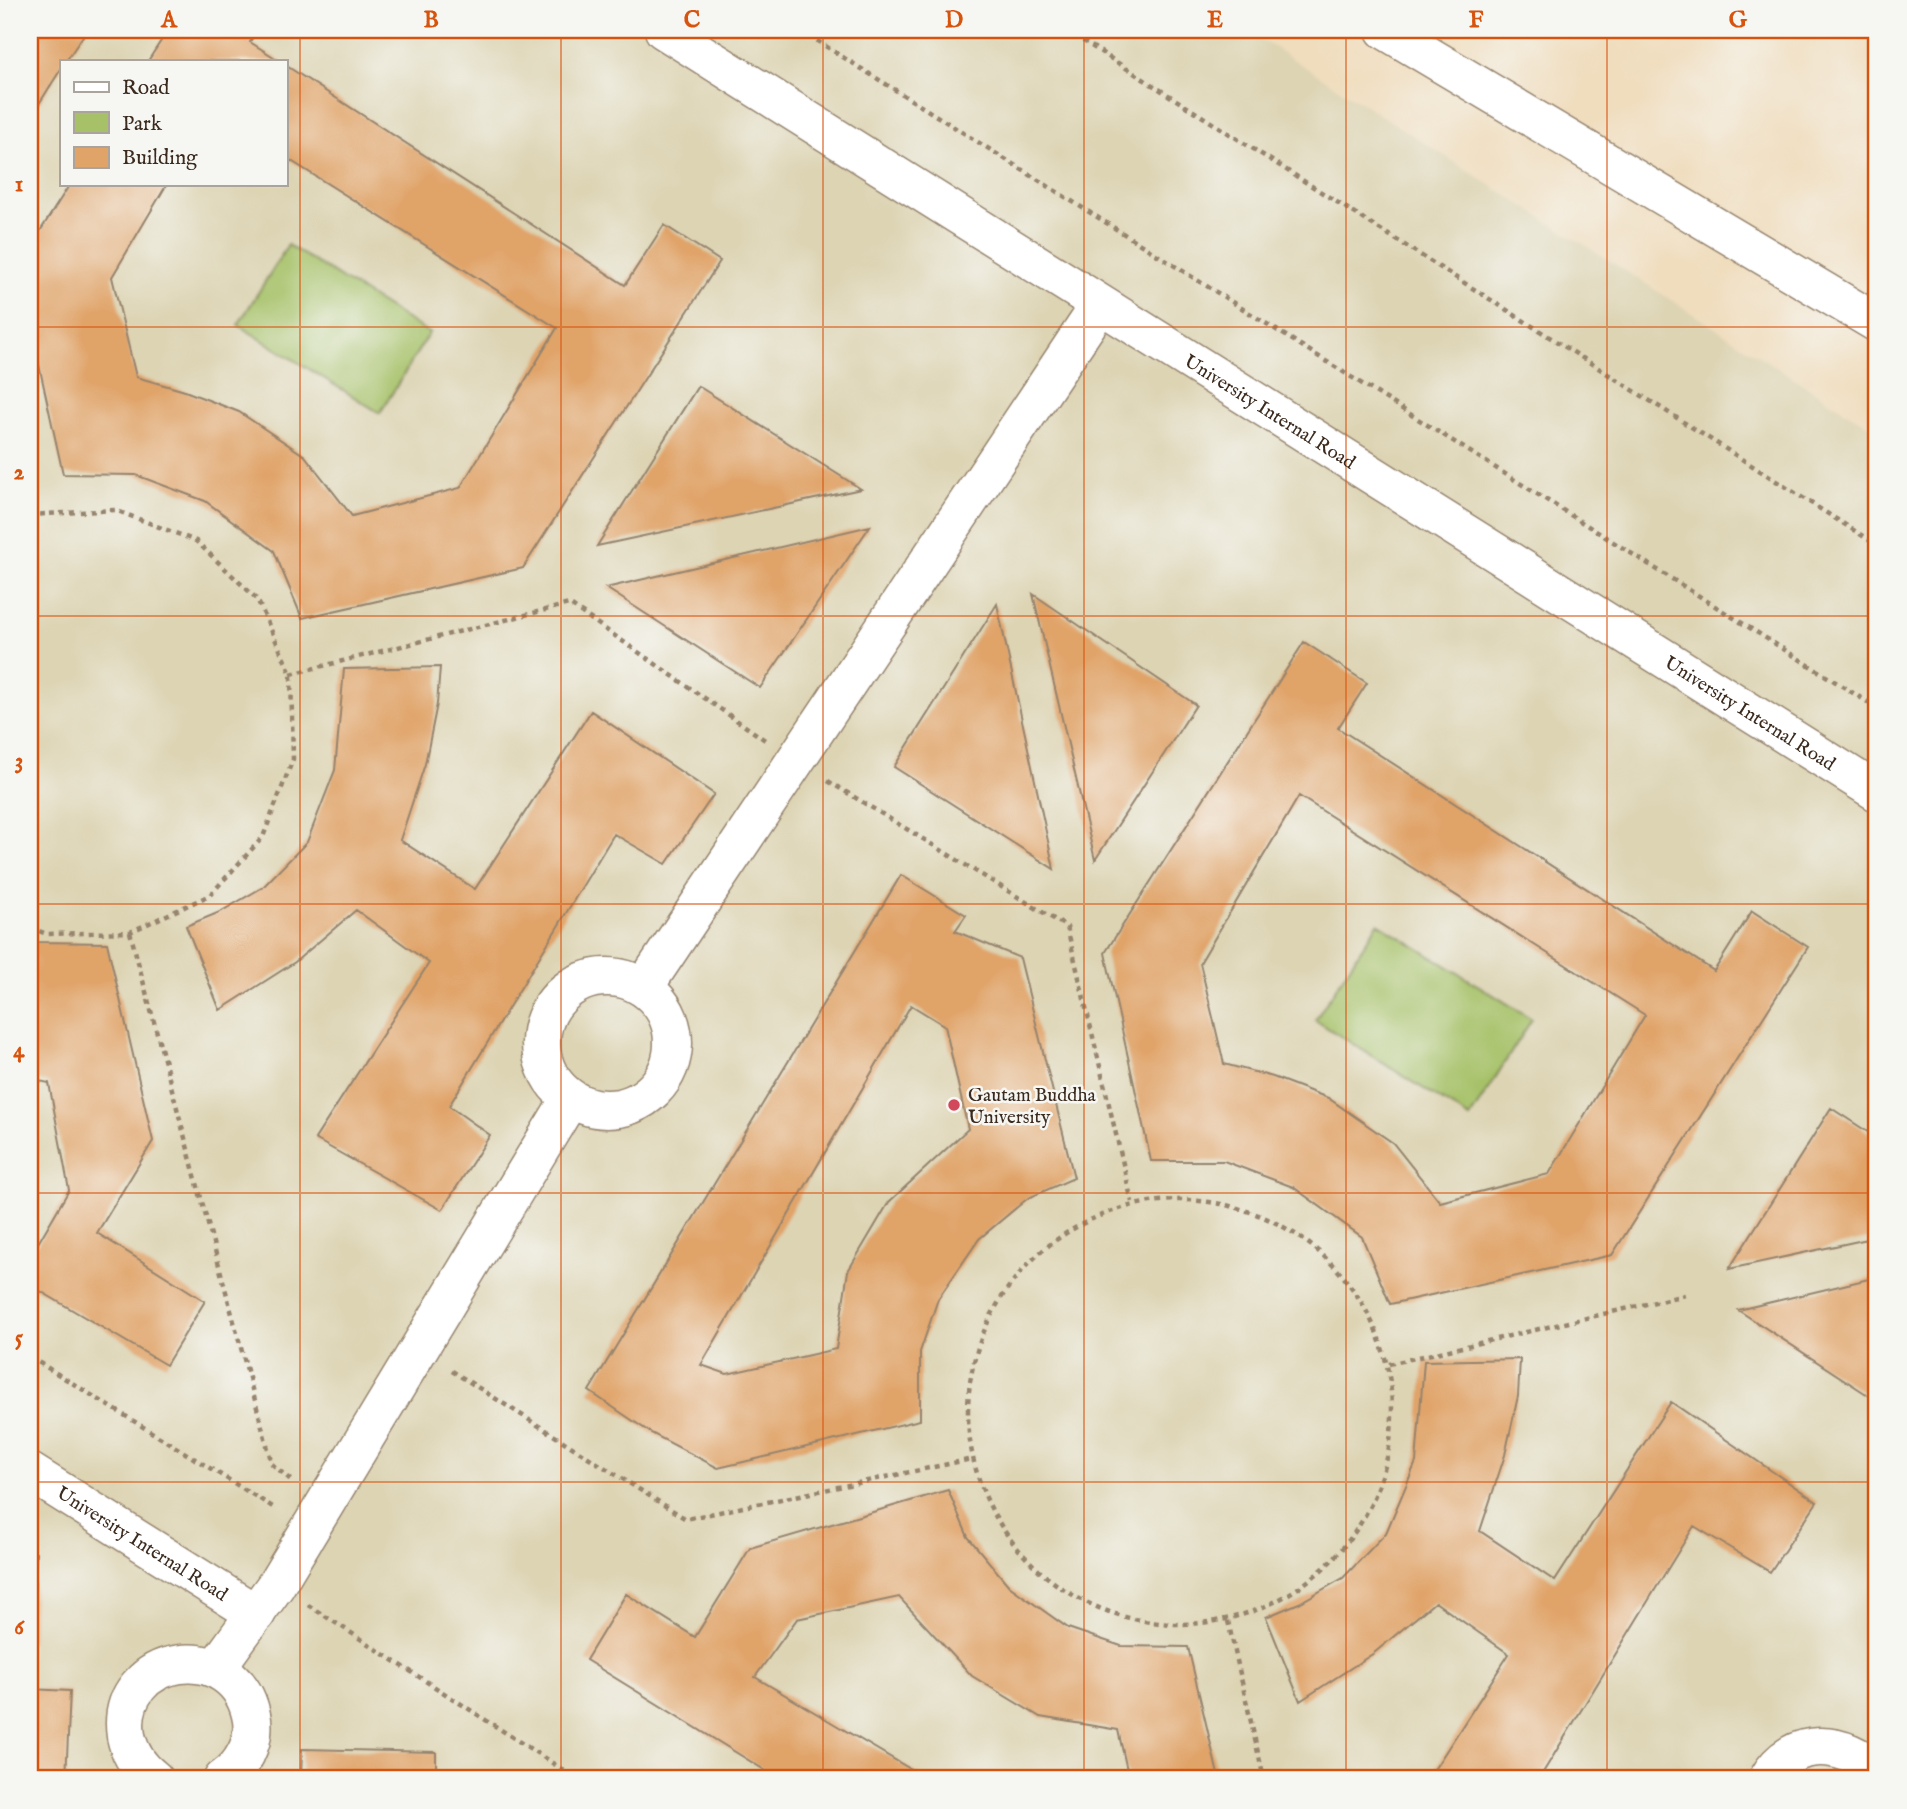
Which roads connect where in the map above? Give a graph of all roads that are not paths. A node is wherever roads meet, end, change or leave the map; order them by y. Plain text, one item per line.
1 (664, 30) edge
2 (1385, 30) edge
3 (1100, 305) junction
4 (1877, 323) edge
5 (1877, 792) edge
6 (644, 987) junction
7 (570, 1099) junction
8 (30, 1472) edge
9 (256, 1614) junction
10 (216, 1668) junction
11 (1872, 1754) edge
12 (229, 1777) edge
13 (154, 1779) edge
14 (1768, 1779) edge

1 - 3 street, University Internal Road
2 - 4 street
3 - 5 street, University Internal Road
3 - 6 street
6 - 7 street
6 - 7 street
7 - 9 street
8 - 9 street, University Internal Road
9 - 10 street
10 - 12 street
10 - 13 street
11 - 14 street

